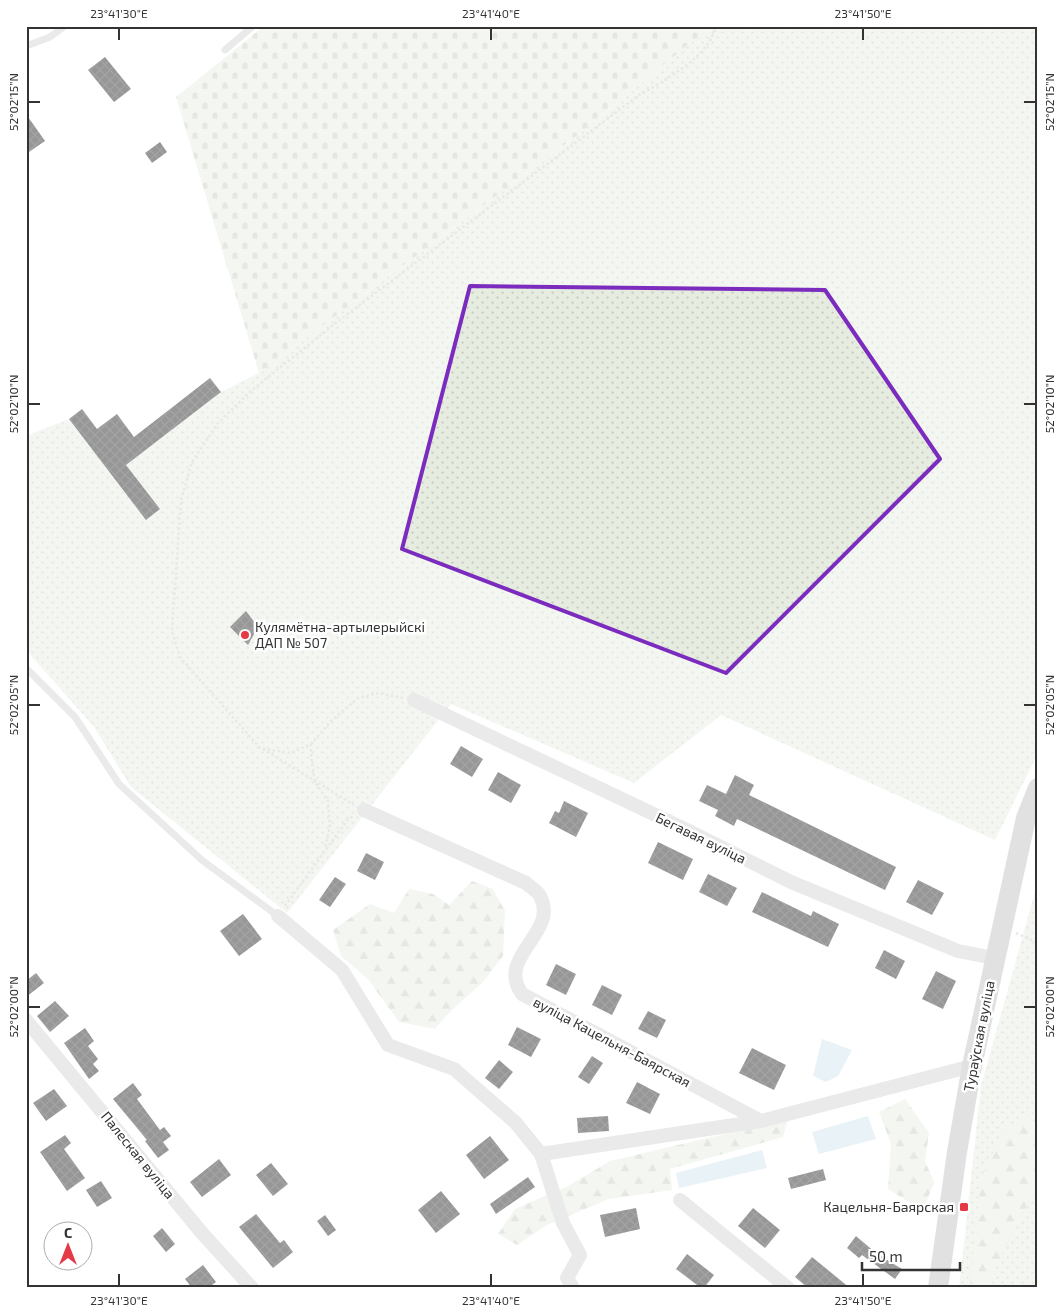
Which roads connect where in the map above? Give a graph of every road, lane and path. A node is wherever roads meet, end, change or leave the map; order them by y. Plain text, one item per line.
1 (65, 26) edge
2 (253, 26) edge
3 (716, 26) edge
4 (26, 46) edge
5 (225, 50) dead end
6 (26, 668) edge
7 (414, 700) joint
8 (311, 744) junction
9 (260, 748) junction
10 (315, 782) junction
11 (1038, 788) edge
12 (364, 810) junction
13 (325, 849) junction
14 (278, 916) junction
15 (1002, 926) junction
16 (1038, 943) edge
17 (994, 958) junction
18 (26, 1020) edge
19 (972, 1066) junction
20 (761, 1121) junction
21 (542, 1154) junction
22 (680, 1200) dead end
23 (252, 1288) edge
24 (574, 1288) edge
25 (788, 1288) edge
26 (938, 1288) edge

1 - 4 lane
2 - 5 lane
3 - 9 path
6 - 14 lane
7 - 8 path
7 - 17 street, Бегавая вуліца
8 - 9 path
8 - 10 path
9 - 10 path
10 - 12 path
10 - 13 path
11 - 15 street, Тураўская вуліца
12 - 13 path
12 - 20 street, вуліца Кацельня-Баярская
13 - 14 path
14 - 21 street
15 - 16 path
15 - 17 street, Тураўская вуліца
17 - 19 street, Тураўская вуліца
18 - 23 street, Палеская вуліца
19 - 20 street
19 - 26 street, Тураўская вуліца
20 - 21 street
21 - 24 street
22 - 25 street

